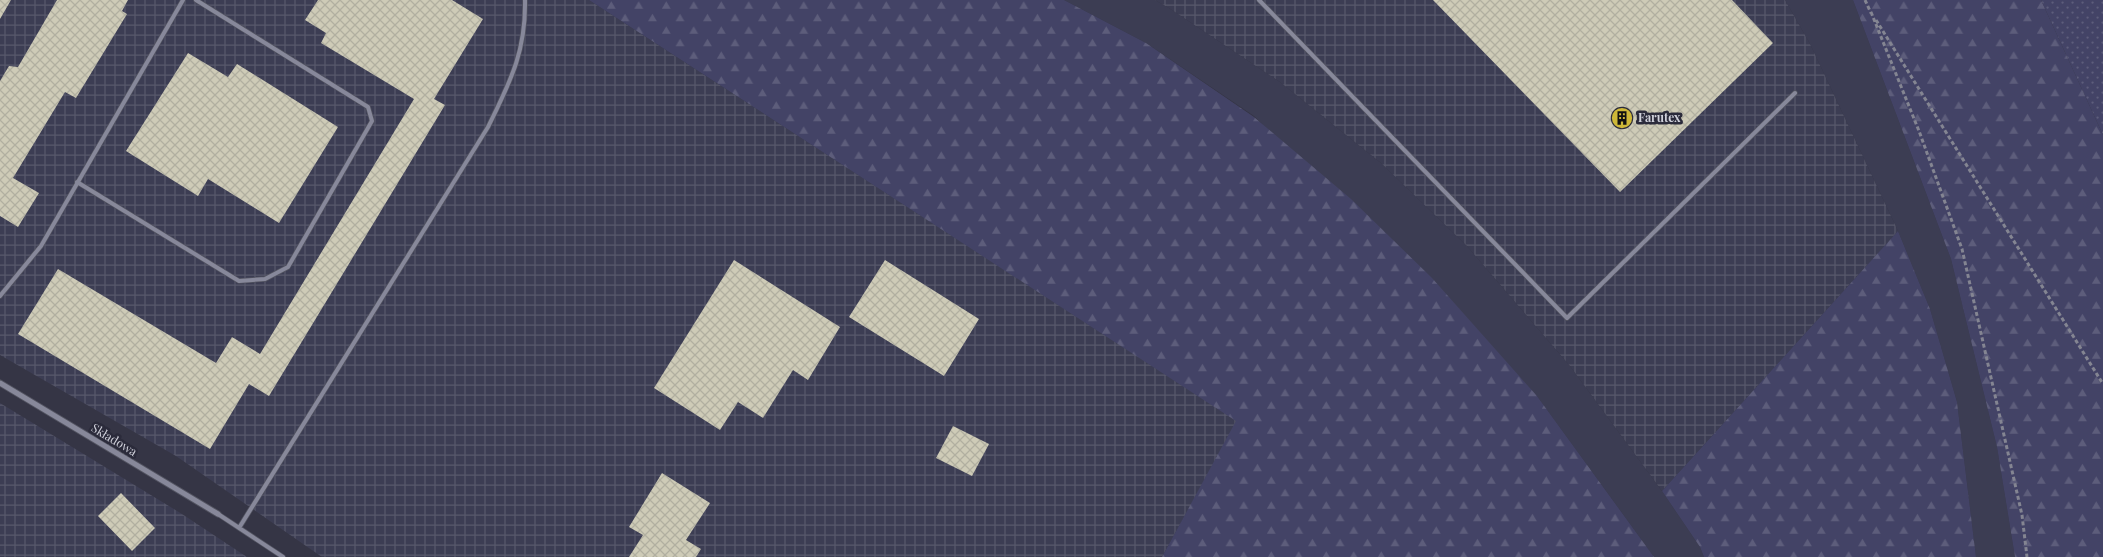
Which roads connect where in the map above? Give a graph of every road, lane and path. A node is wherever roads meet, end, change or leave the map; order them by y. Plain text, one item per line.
1 (183, 0) edge
2 (196, 0) edge
3 (525, 0) edge
4 (1259, 0) edge
5 (1865, 0) edge
6 (1871, 12) junction
7 (1795, 93) dead end
8 (77, 182) junction
9 (0, 296) edge
10 (0, 383) edge
11 (2103, 384) edge
12 (218, 514) joint
13 (239, 528) junction
14 (283, 557) edge
15 (2027, 557) edge

1 - 8 lane
2 - 8 lane
3 - 13 lane
4 - 7 lane
5 - 6 path
6 - 11 path
6 - 15 path
8 - 9 lane
10 - 12 street, Składowa
12 - 13 lane
13 - 14 lane

